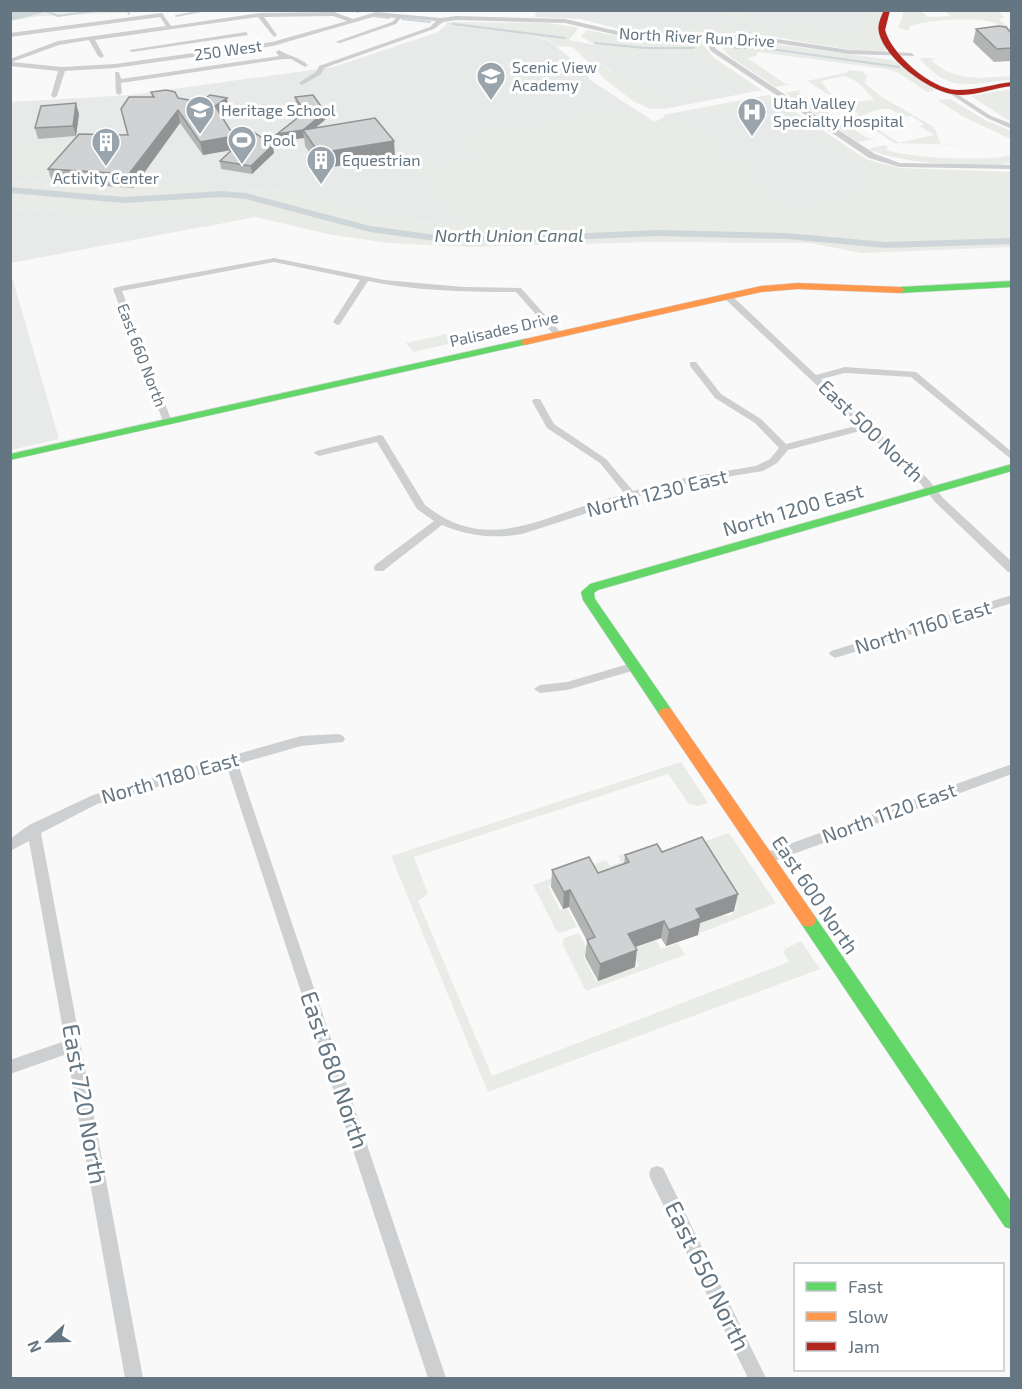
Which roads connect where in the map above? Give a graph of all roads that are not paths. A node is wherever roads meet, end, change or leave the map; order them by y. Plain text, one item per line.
1 (886, 10) edge
2 (899, 10) edge
3 (161, 13) edge
4 (260, 15) junction
5 (400, 16) junction
6 (444, 19) junction
7 (351, 20) junction
8 (208, 22) junction
9 (170, 27) junction
10 (155, 30) junction
11 (40, 31) junction
12 (312, 32) junction
13 (246, 34) dead end
14 (10, 35) edge
15 (274, 35) dead end
16 (707, 37) junction
17 (91, 38) junction
18 (218, 38) junction
19 (10, 42) edge
20 (338, 42) junction
21 (273, 44) junction
22 (165, 45) junction
23 (350, 47) dead end
24 (132, 50) dead end
25 (101, 56) dead end
26 (905, 56) junction
27 (283, 57) junction
28 (10, 63) edge
29 (305, 64) dead end
30 (115, 66) junction
31 (62, 69) junction
32 (119, 81) junction
33 (302, 82) dead end
34 (1011, 84) edge
35 (949, 91) junction
36 (119, 93) dead end
37 (54, 96) dead end
38 (1011, 127) edge
39 (1011, 167) edge
40 (365, 279) junction
41 (1011, 285) edge
42 (727, 296) junction
43 (337, 322) dead end
44 (558, 334) junction
45 (693, 364) dead end
46 (814, 378) junction
47 (537, 401) dead end
48 (167, 422) junction
49 (866, 426) junction
50 (784, 448) junction
51 (319, 453) dead end
52 (10, 457) edge
53 (1011, 457) edge
54 (1011, 467) edge
55 (932, 491) junction
56 (632, 496) junction
57 (441, 520) junction
58 (379, 568) dead end
59 (1011, 570) edge
60 (586, 592) joint
61 (1011, 599) edge
62 (835, 654) dead end
63 (634, 666) junction
64 (540, 689) dead end
65 (339, 739) dead end
66 (231, 761) junction
67 (1011, 769) edge
68 (34, 829) junction
69 (10, 846) edge
70 (766, 858) junction
71 (73, 1045) junction
72 (10, 1067) edge
73 (657, 1174) dead end
74 (1011, 1220) edge
75 (134, 1378) edge
76 (437, 1378) edge
77 (758, 1378) edge

1 - 26 street
2 - 26 street
3 - 9 street
3 - 11 street
4 - 7 street
4 - 8 street
4 - 15 street
5 - 6 street, 250 West
5 - 7 street, 250 West
5 - 20 street
6 - 16 street, North River Run Drive
6 - 33 street
7 - 12 street, 250 West
8 - 9 street
8 - 18 street
9 - 10 street
10 - 17 street
10 - 22 street
11 - 14 street
11 - 19 street
12 - 20 street
12 - 21 street, 250 West
13 - 18 street
16 - 26 street, North River Run Drive
16 - 39 street
17 - 25 street
17 - 28 street
18 - 22 street
20 - 23 street
21 - 27 street
21 - 30 street, 250 West
22 - 24 street
26 - 35 street
27 - 29 street
27 - 32 street
28 - 31 street, 250 West
30 - 31 street, 250 West
30 - 32 street
31 - 37 street
32 - 36 street
34 - 35 street
35 - 38 street
40 - 43 street
40 - 44 street
40 - 48 street, East 660 North
41 - 42 street, Palisades Drive
42 - 44 street, Palisades Drive
42 - 46 street, East 500 North
44 - 48 street, Palisades Drive
45 - 50 street
46 - 49 street, East 500 North
46 - 53 street
47 - 56 street
48 - 52 street, Palisades Drive
49 - 50 street, North 1230 East
49 - 55 street, East 500 North
50 - 56 street, North 1230 East
51 - 57 street, North 1230 East
54 - 55 street, North 1200 East
55 - 59 street, East 500 North
55 - 60 street, North 1200 East
56 - 57 street, North 1230 East
57 - 58 street
60 - 63 street, East 600 North
61 - 62 street, North 1160 East
63 - 64 street
63 - 70 street, East 600 North
65 - 66 street, North 1180 East
66 - 68 street, North 1180 East
66 - 76 street, East 680 North
67 - 70 street, North 1120 East
68 - 69 street, North 1180 East
68 - 71 street, East 720 North
70 - 74 street, East 600 North
71 - 72 street
71 - 75 street, East 720 North
73 - 77 street, East 650 North

